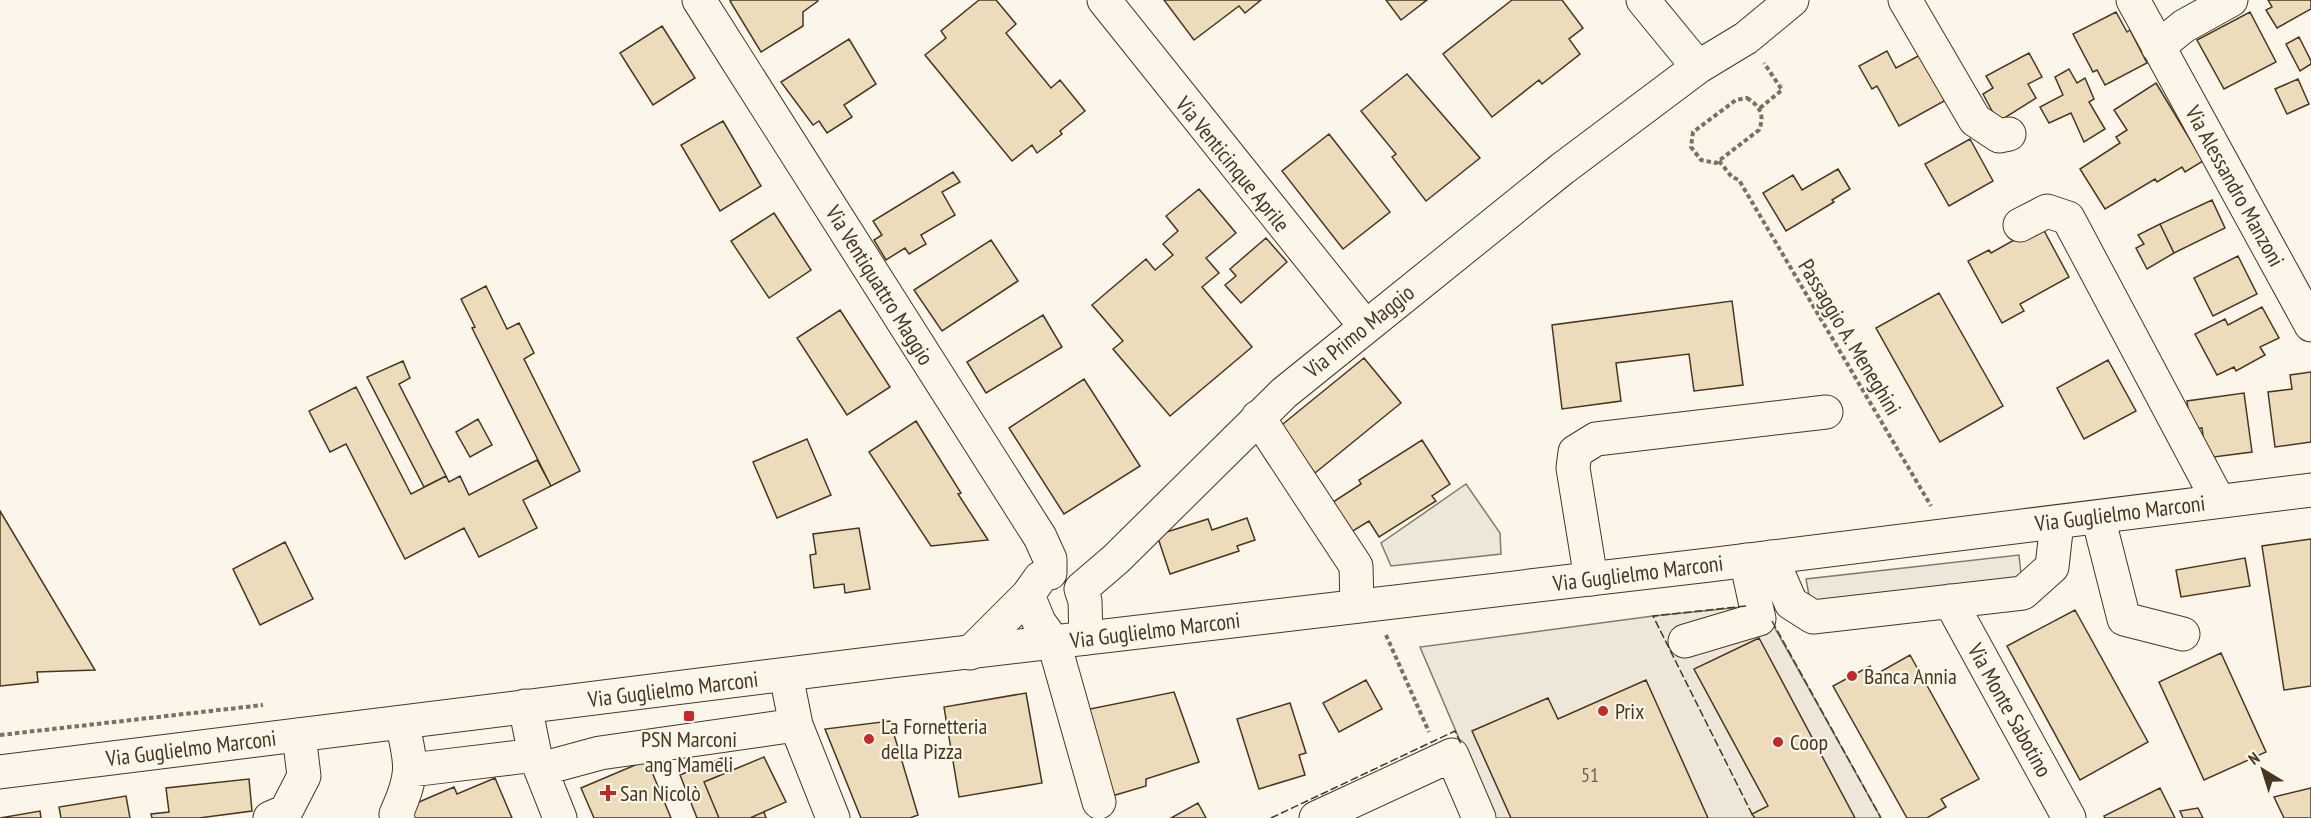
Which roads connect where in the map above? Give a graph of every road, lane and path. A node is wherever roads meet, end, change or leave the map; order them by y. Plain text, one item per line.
1 (699, 0) edge
2 (1104, 0) edge
3 (1643, 0) edge
4 (1792, 0) edge
5 (1905, 0) edge
6 (2133, 0) edge
7 (2231, 0) edge
8 (1746, 38) junction
9 (2158, 47) junction
10 (1698, 67) junction
11 (1760, 108) junction
12 (2009, 134) dead end
13 (1719, 161) junction
14 (2020, 225) dead end
15 (2311, 325) edge
16 (1365, 326) junction
17 (1826, 412) dead end
18 (1258, 417) junction
19 (2311, 490) edge
20 (2218, 500) junction
21 (2098, 517) junction
22 (2057, 522) junction
23 (1947, 535) junction
24 (1758, 559) junction
25 (1591, 579) junction
26 (1039, 584) junction
27 (1082, 589) junction
28 (1950, 601) junction
29 (1369, 605) junction
30 (2183, 634) dead end
31 (1086, 638) junction
32 (1685, 641) dead end
33 (1054, 643) junction
34 (970, 653) junction
35 (786, 675) junction
36 (275, 704) dead end
37 (525, 706) junction
38 (402, 723) junction
39 (796, 726) junction
40 (0, 735) edge
41 (299, 735) junction
42 (1433, 742) dead end
43 (538, 762) junction
44 (1, 769) edge
45 (411, 770) junction
46 (1099, 802) dead end
47 (270, 818) edge
48 (398, 818) edge
49 (560, 818) edge
50 (832, 818) edge
51 (1316, 818) edge
52 (1479, 818) edge
53 (2069, 818) edge

1 - 26 street, Via Ventiquattro Maggio
2 - 16 street, Via Venticinque Aprile
3 - 10 street
4 - 8 street, Via Primo Maggio
5 - 12 street
6 - 9 street, Via Alessandro Manzoni
7 - 9 street
8 - 10 street, Via Primo Maggio
8 - 11 path
9 - 15 street, Via Alessandro Manzoni
10 - 16 street, Via Primo Maggio
11 - 13 path
11 - 13 path
13 - 23 path, Passaggio A. Meneghini
14 - 20 street
16 - 18 street, Via Primo Maggio
17 - 25 street
18 - 27 street, Via Primo Maggio
18 - 29 street
19 - 20 street, Via Guglielmo Marconi
20 - 21 street, Via Guglielmo Marconi
21 - 22 street, Via Guglielmo Marconi
21 - 30 street
22 - 23 street, Via Guglielmo Marconi
22 - 28 street
23 - 24 street, Via Guglielmo Marconi
24 - 25 street, Via Guglielmo Marconi
24 - 28 street
24 - 32 street
25 - 29 street, Via Guglielmo Marconi
26 - 27 street
26 - 33 street, Via Ventiquattro Maggio
26 - 34 street
27 - 31 street
28 - 53 street, Via Monte Sabotino
29 - 31 street, Via Guglielmo Marconi
29 - 42 path
31 - 33 street, Via Guglielmo Marconi
33 - 34 street, Via Guglielmo Marconi
33 - 46 street, Via Ventiquattro Maggio
34 - 35 street, Via Guglielmo Marconi
35 - 37 street, Via Guglielmo Marconi
35 - 39 street
36 - 40 path
37 - 38 street, Via Guglielmo Marconi
37 - 43 street
38 - 41 street, Via Guglielmo Marconi
38 - 45 street
39 - 43 street
39 - 50 street
41 - 44 street, Via Guglielmo Marconi
41 - 47 street
43 - 45 street
43 - 49 street
45 - 48 street
51 - 52 street

